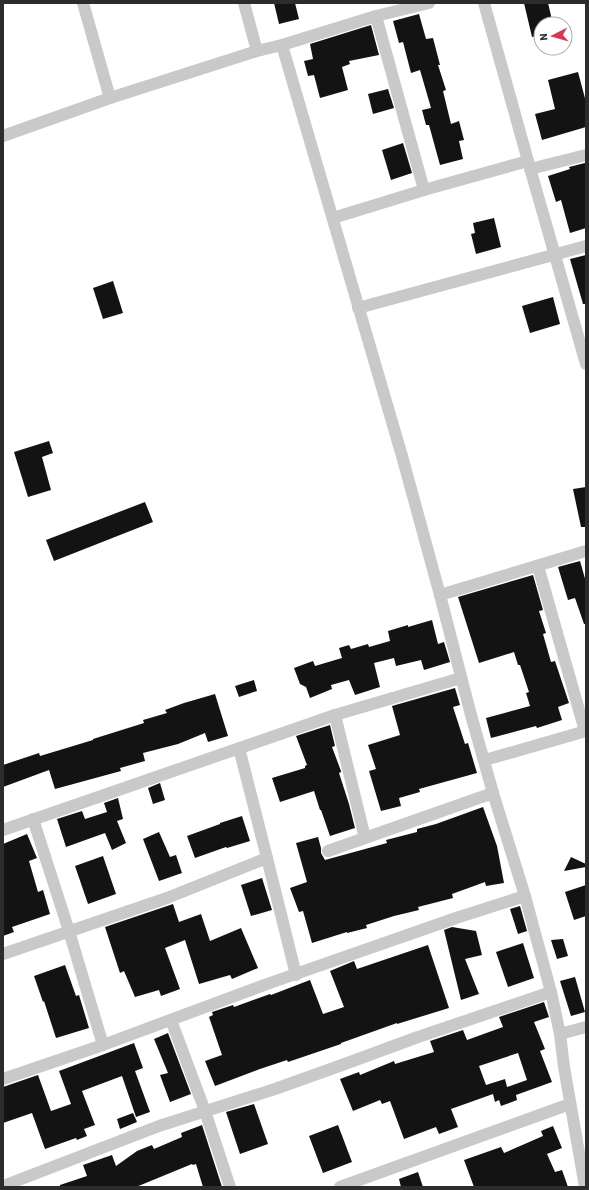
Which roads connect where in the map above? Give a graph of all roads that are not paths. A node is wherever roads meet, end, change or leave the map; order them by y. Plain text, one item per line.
1 (84, 3) edge
2 (244, 3) edge
3 (429, 3) edge
4 (484, 3) edge
5 (409, 6) edge
6 (376, 16) junction
7 (282, 45) junction
8 (257, 51) junction
9 (110, 98) junction
10 (3, 136) edge
11 (586, 154) edge
12 (529, 165) junction
13 (424, 190) junction
14 (333, 218) junction
15 (586, 246) edge
16 (555, 255) junction
17 (358, 308) junction
18 (586, 364) edge
19 (586, 551) edge
20 (538, 566) junction
21 (440, 595) junction
22 (461, 678) junction
23 (335, 715) junction
24 (586, 731) edge
25 (239, 748) junction
26 (485, 760) junction
27 (493, 793) junction
28 (33, 819) junction
29 (3, 830) edge
30 (365, 838) junction
31 (328, 850) dead end
32 (267, 858) junction
33 (525, 896) junction
34 (69, 931) junction
35 (3, 954) edge
36 (296, 975) junction
37 (551, 992) junction
38 (171, 1020) junction
39 (586, 1027) edge
40 (560, 1034) junction
41 (103, 1045) junction
42 (3, 1079) edge
43 (570, 1104) junction
44 (206, 1111) junction
45 (3, 1186) edge
46 (230, 1187) edge
47 (340, 1187) edge
48 (585, 1187) edge

1 - 9 street
2 - 8 street
3 - 5 street
4 - 12 street
5 - 6 street
6 - 7 street
6 - 13 street
7 - 8 street
7 - 14 street
8 - 9 street
9 - 10 street
11 - 12 street
12 - 13 street
12 - 16 street
13 - 14 street
14 - 17 street
15 - 16 street
16 - 17 street
16 - 18 street
17 - 21 street
19 - 20 street
20 - 21 street
20 - 24 street
21 - 22 street
22 - 23 street
22 - 26 street
23 - 25 street
23 - 30 street
24 - 26 street
25 - 28 street
25 - 32 street
26 - 27 street
27 - 30 street
27 - 33 street
28 - 29 street
28 - 34 street
30 - 31 street
32 - 34 street
32 - 36 street
33 - 36 street
33 - 37 street
34 - 35 street
34 - 41 street
36 - 38 street
37 - 40 street
37 - 44 street
38 - 41 street
38 - 44 street
39 - 40 street
40 - 43 street
41 - 42 street
43 - 47 street
43 - 48 street
44 - 45 street
44 - 46 street

